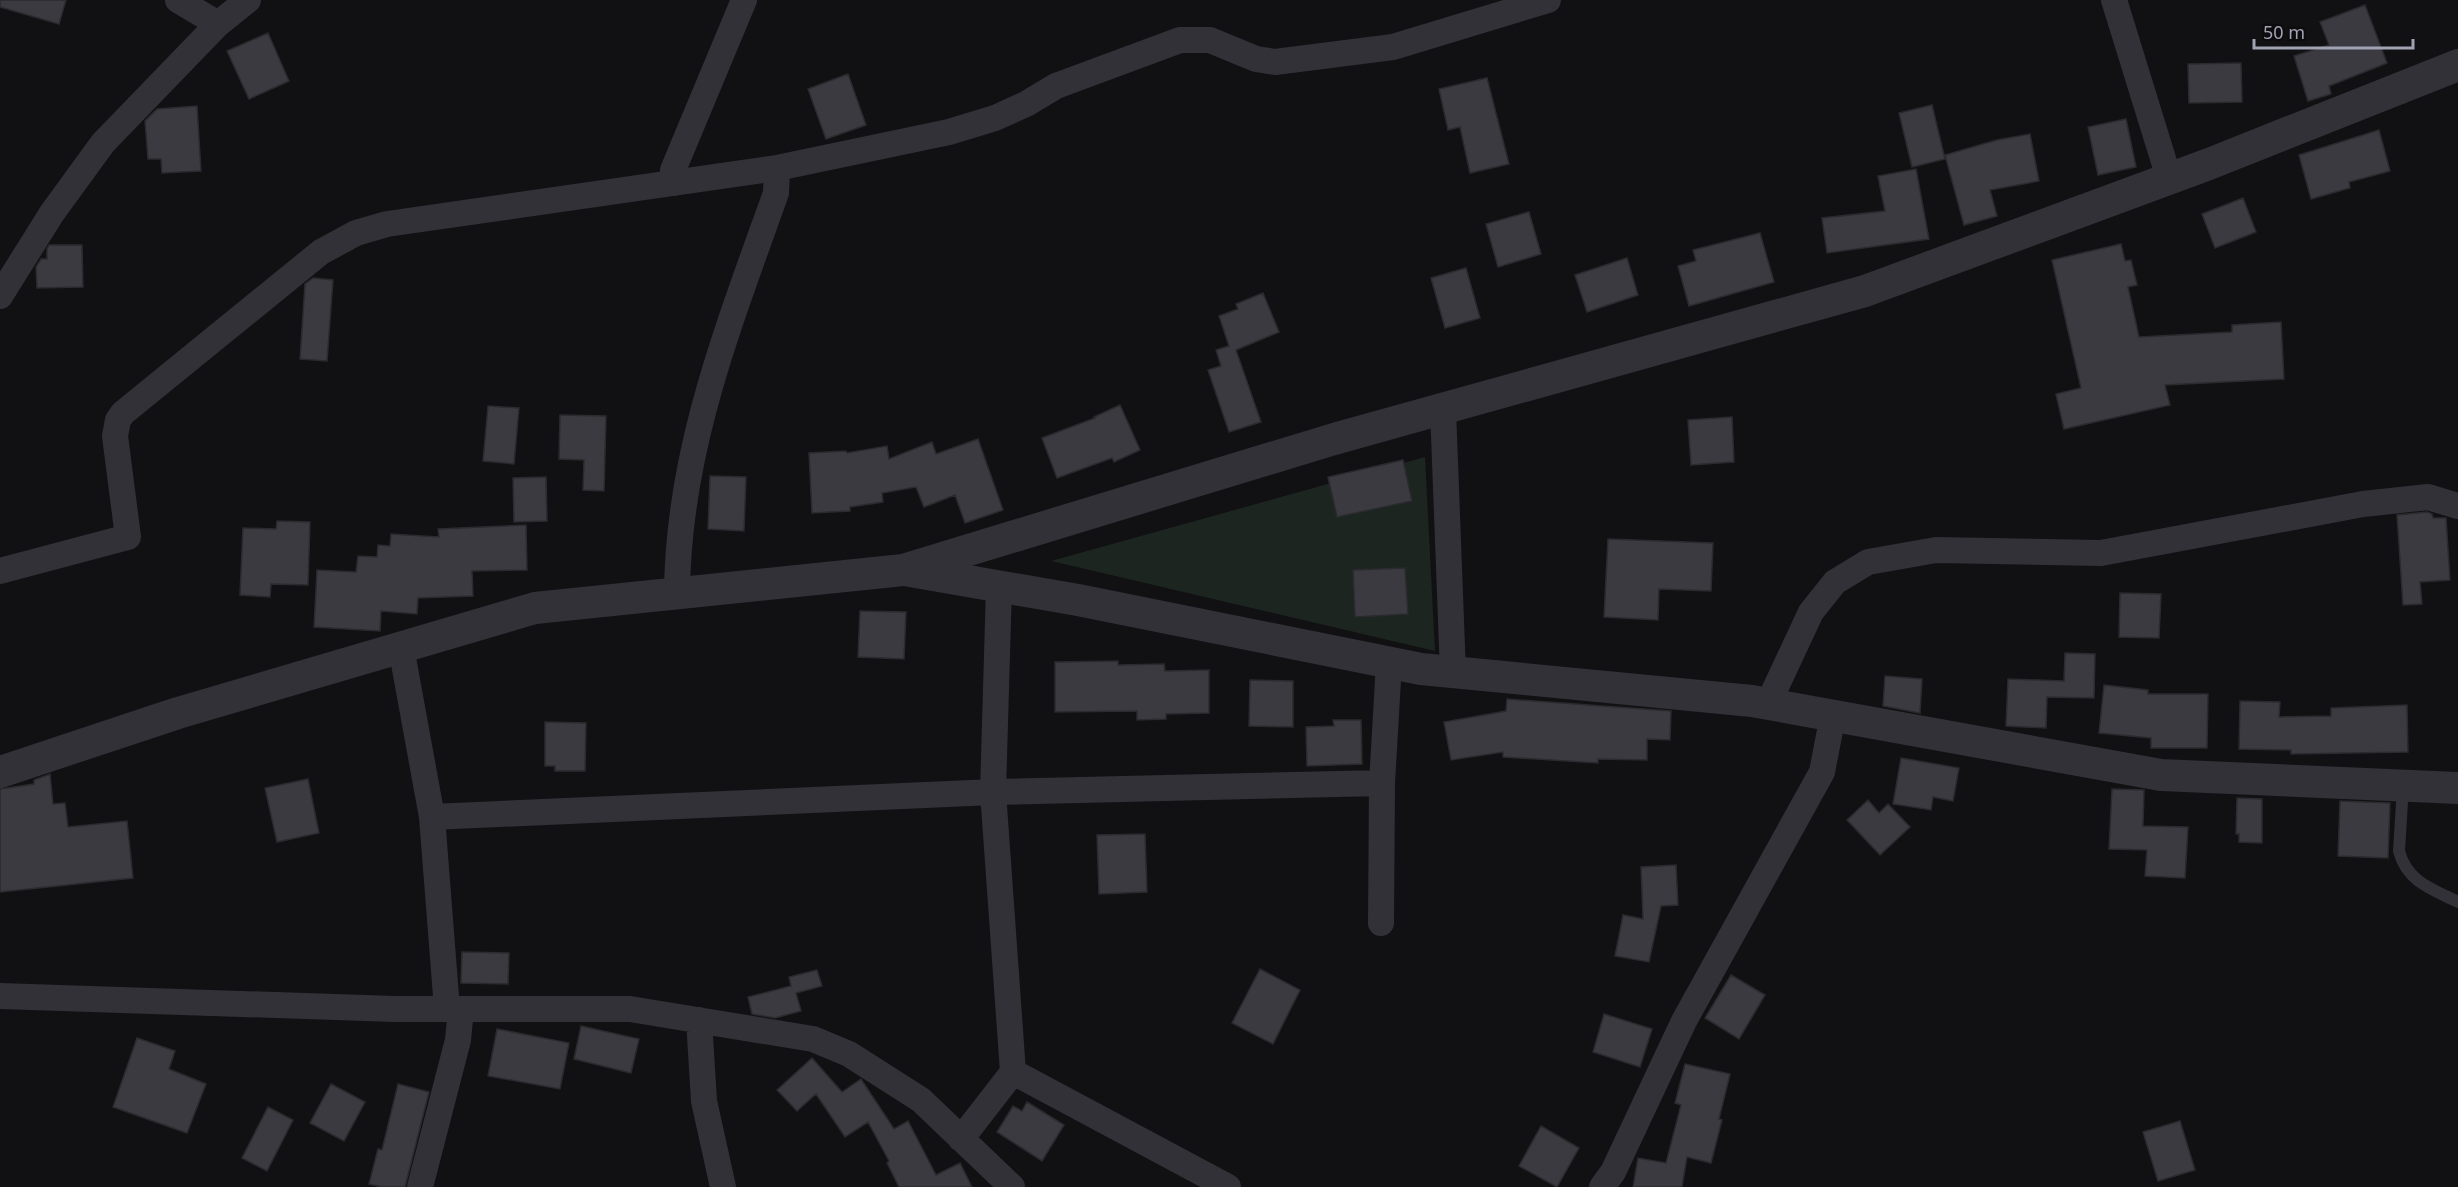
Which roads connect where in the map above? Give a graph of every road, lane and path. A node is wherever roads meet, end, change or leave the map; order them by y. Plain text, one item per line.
1 (178, 0) edge
2 (248, 0) edge
3 (744, 0) edge
4 (1548, 0) edge
5 (2114, 0) edge
6 (218, 24) junction
7 (2458, 65) edge
8 (777, 168) junction
9 (2169, 178) junction
10 (674, 183) junction
11 (0, 296) edge
12 (1443, 409) junction
13 (2458, 506) edge
14 (903, 570) junction
15 (0, 571) edge
16 (999, 586) junction
17 (677, 593) junction
18 (401, 647) junction
19 (1389, 663) junction
20 (1453, 673) junction
21 (1767, 704) junction
22 (1833, 715) junction
23 (0, 772) edge
24 (1382, 783) junction
25 (2403, 785) junction
26 (2458, 788) edge
27 (993, 792) junction
28 (432, 817) junction
29 (2458, 902) edge
30 (1381, 923) dead end
31 (0, 996) edge
32 (454, 1009) junction
33 (699, 1020) junction
34 (1013, 1072) junction
35 (961, 1138) junction
36 (420, 1187) edge
37 (723, 1187) edge
38 (1012, 1187) edge
39 (1228, 1187) edge
40 (1602, 1187) edge

1 - 6 street
2 - 6 street
3 - 10 street
4 - 8 street
5 - 9 street
6 - 11 street
7 - 9 street
8 - 10 street
8 - 17 street
9 - 12 street
10 - 15 street
12 - 14 street
12 - 20 street
13 - 21 street
14 - 16 street
14 - 17 street
16 - 19 street
16 - 27 street
17 - 18 street
18 - 23 street
18 - 28 street
19 - 20 street
19 - 24 street
20 - 21 street
21 - 22 street
22 - 25 street
22 - 40 street
24 - 27 street
24 - 30 street
25 - 26 street
25 - 29 lane
27 - 28 street
27 - 34 street
28 - 32 street
31 - 32 street
32 - 33 street
32 - 36 street
33 - 35 street
33 - 37 street
34 - 35 street
34 - 39 street
35 - 38 street

